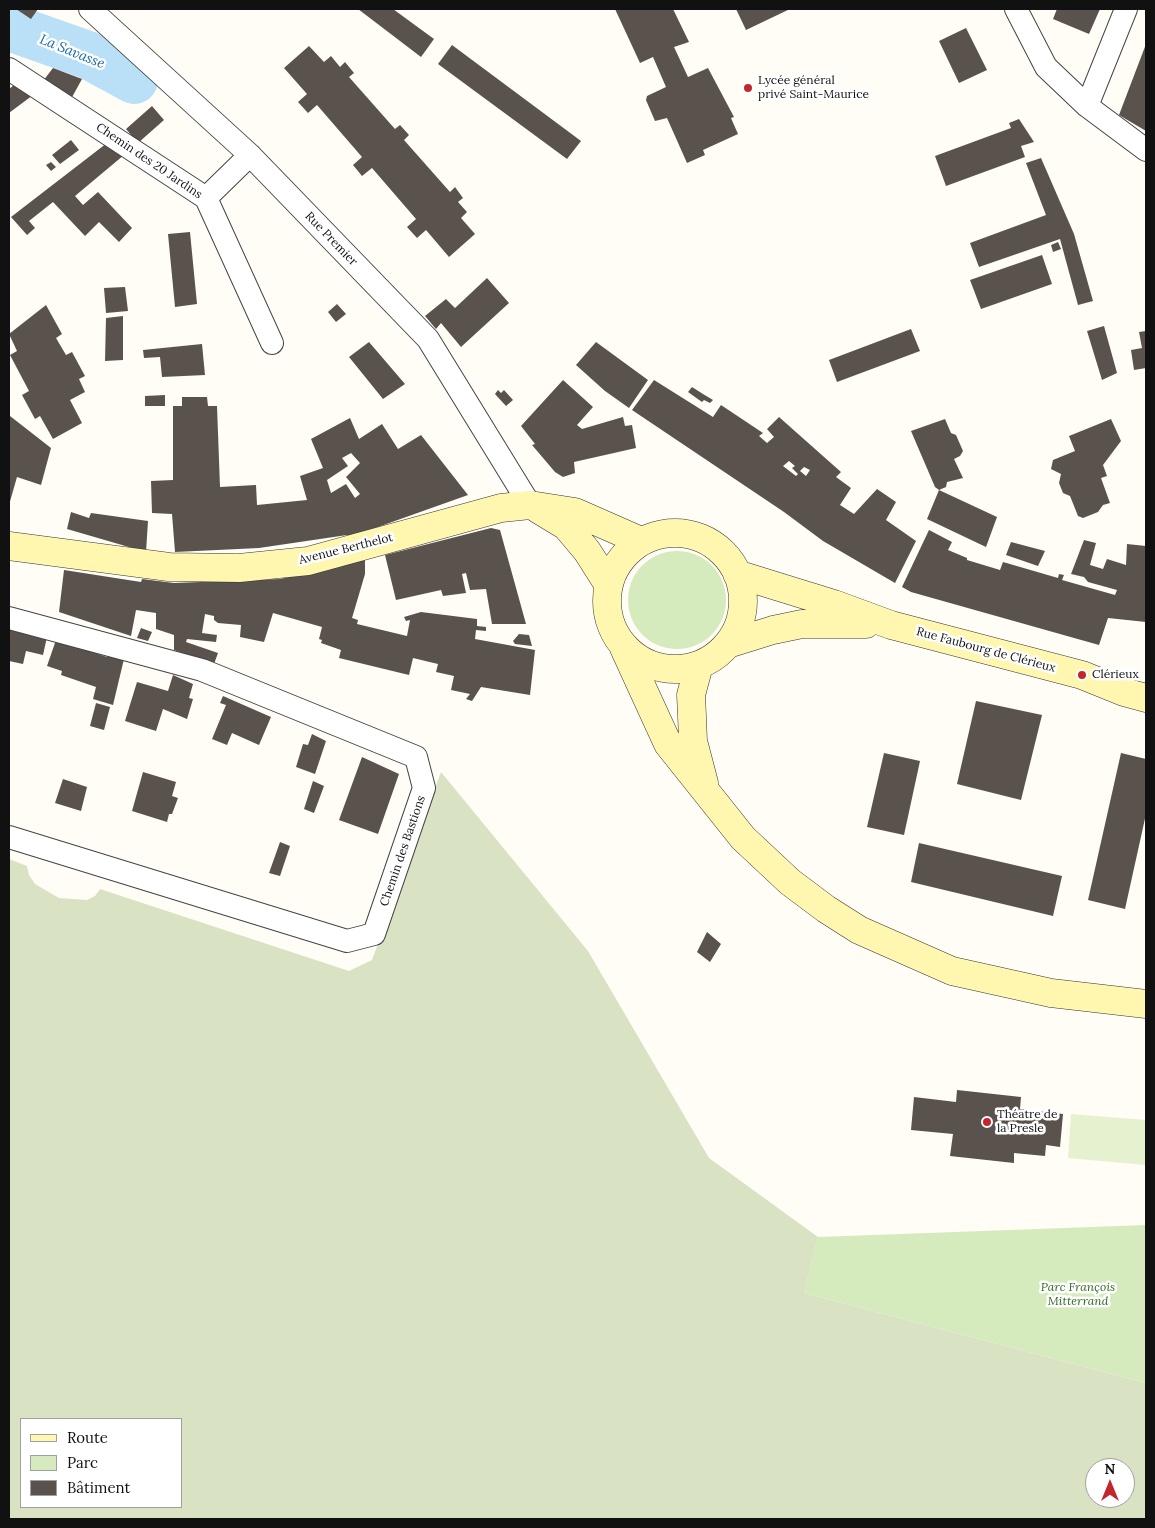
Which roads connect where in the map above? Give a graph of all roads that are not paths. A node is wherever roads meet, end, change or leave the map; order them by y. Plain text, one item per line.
1 (90, 9) edge
2 (1016, 9) edge
3 (1126, 9) edge
4 (9, 69) edge
5 (1087, 106) junction
6 (1146, 150) edge
7 (250, 156) junction
8 (206, 198) junction
9 (272, 343) dead end
10 (530, 504) junction
11 (641, 541) junction
12 (9, 546) edge
13 (738, 574) junction
14 (608, 584) junction
15 (9, 618) edge
16 (891, 625) junction
17 (728, 644) junction
18 (624, 648) junction
19 (699, 665) junction
20 (1082, 675) junction
21 (1146, 677) edge
22 (1146, 698) edge
23 (708, 794) junction
24 (9, 836) edge
25 (1146, 1004) edge

1 - 7 street, Rue Premier
2 - 5 street
3 - 5 street
4 - 8 street, Chemin des 20 Jardins
5 - 6 street
7 - 8 street
7 - 10 street, Rue Premier
8 - 9 street, Chemin des 20 Jardins
10 - 11 main road, Avenue Berthelot
10 - 12 main road, Avenue Berthelot
10 - 14 main road
11 - 13 main road
11 - 14 main road
13 - 16 main road, Rue Faubourg de Clérieux
13 - 17 main road
14 - 18 main road
15 - 24 street, Chemin des Bastions
16 - 17 main road, Rue Faubourg de Clérieux
16 - 20 main road, Rue Faubourg de Clérieux
17 - 19 main road
18 - 19 main road
18 - 23 main road
19 - 23 main road
20 - 21 main road, Rue Faubourg de Clérieux
20 - 22 main road, Rue Faubourg de Clérieux
23 - 25 main road

